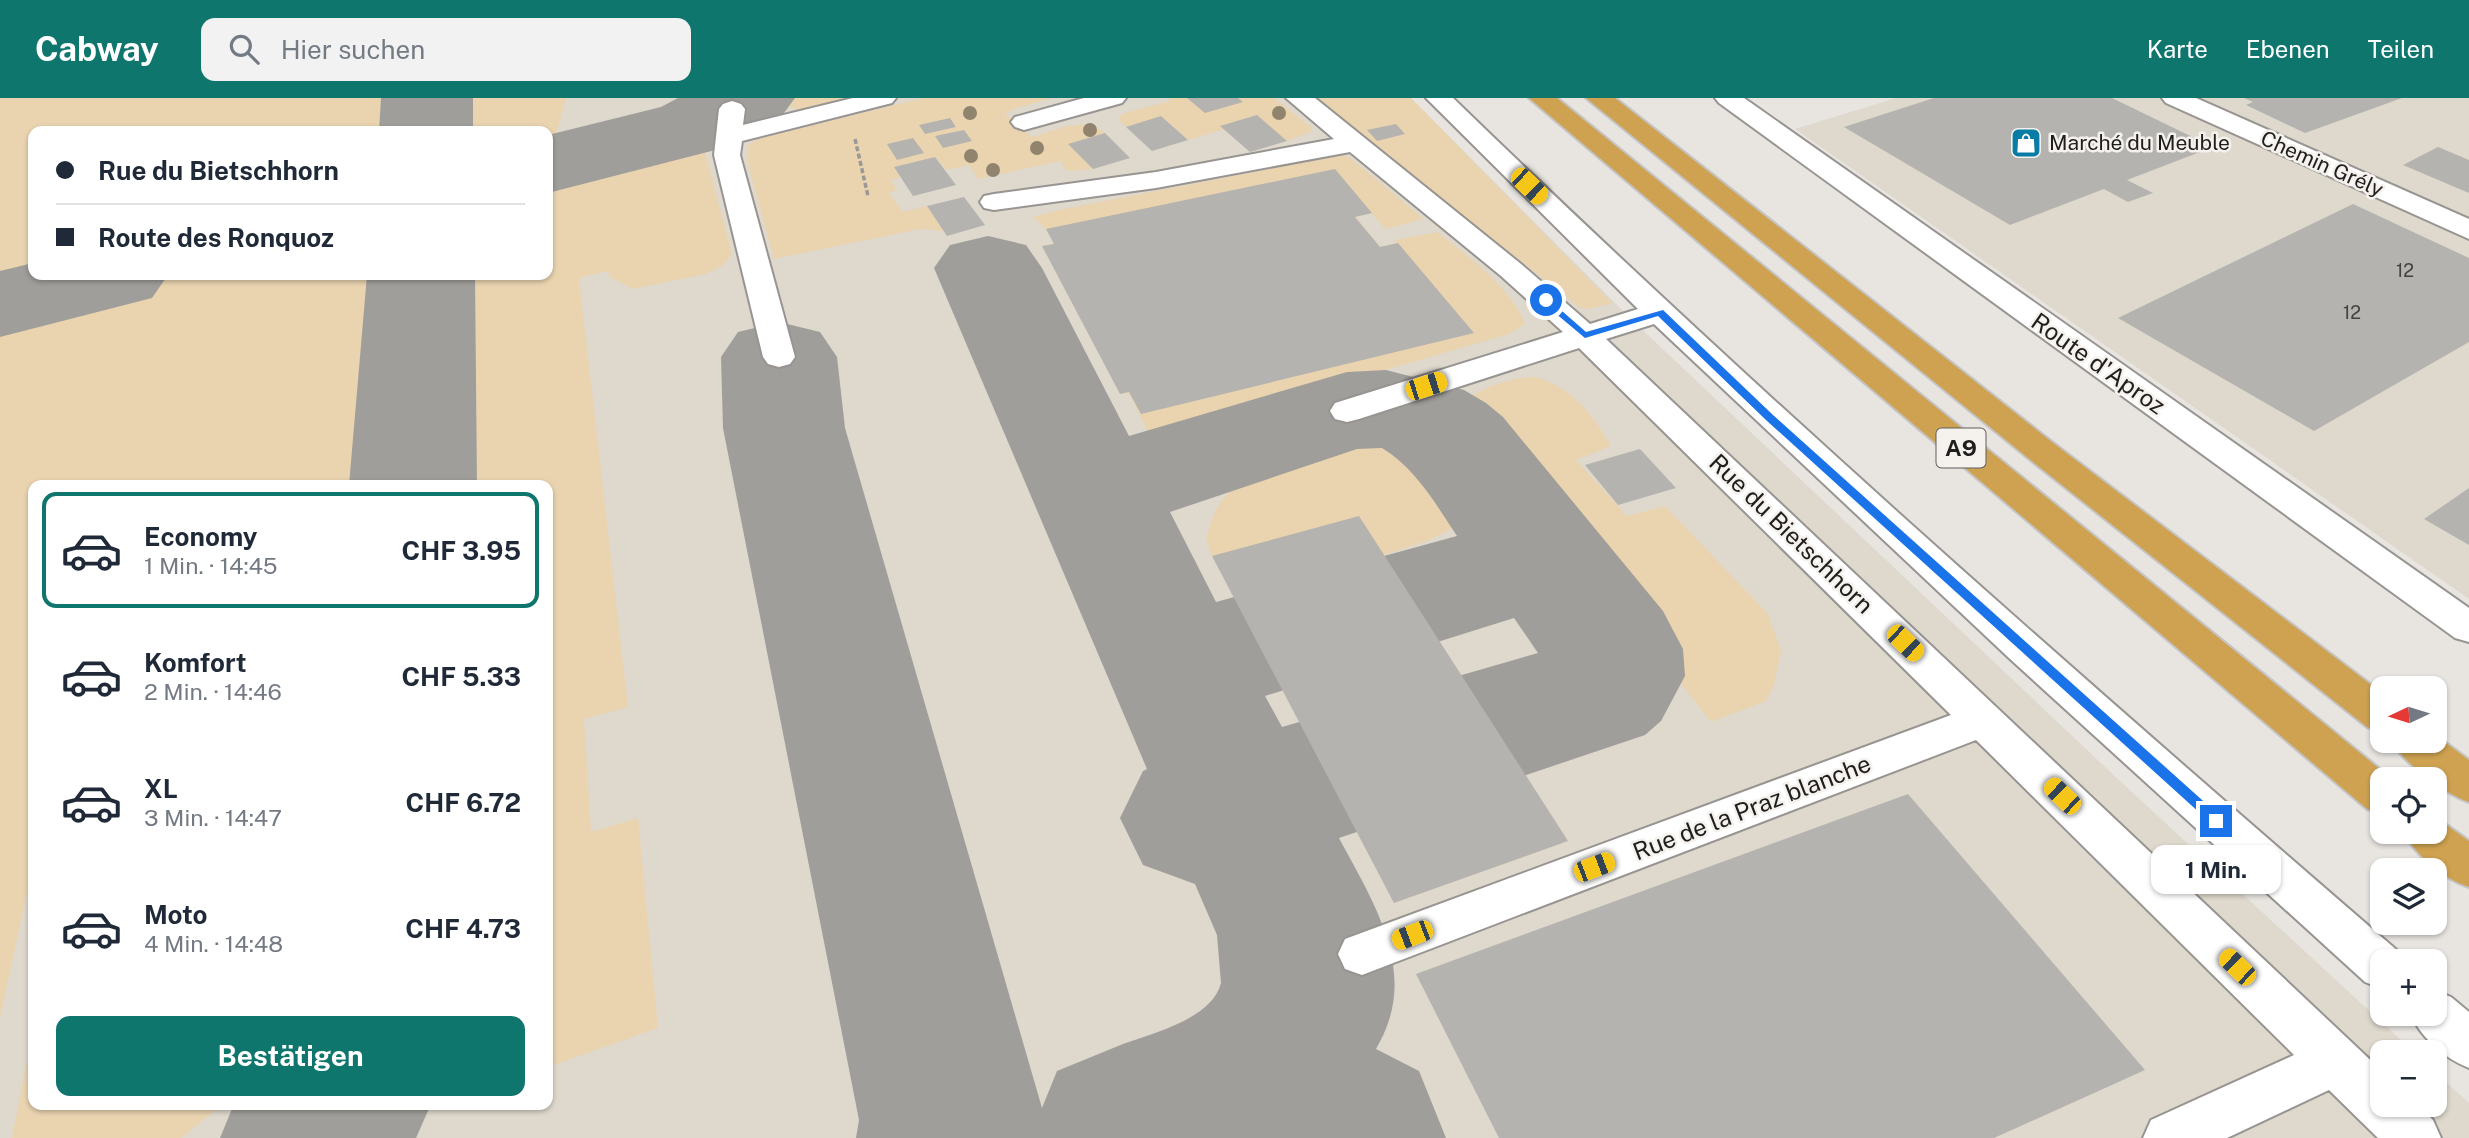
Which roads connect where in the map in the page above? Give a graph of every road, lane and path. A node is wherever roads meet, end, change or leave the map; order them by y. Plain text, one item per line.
1 (883, 98) edge
2 (1112, 98) edge
3 (1299, 98) edge
4 (1439, 98) edge
5 (1542, 98) edge
6 (1599, 98) edge
7 (1728, 98) edge
8 (2175, 98) edge
9 (856, 104) junction
10 (1024, 121) dead end
11 (1357, 143) junction
12 (868, 196) dead end
13 (994, 202) dead end
14 (2469, 230) edge
15 (1660, 312) junction
16 (1585, 336) junction
17 (779, 357) dead end
18 (1347, 411) dead end
19 (2469, 628) edge
20 (2370, 707) edge
21 (1984, 720) junction
22 (2430, 753) edge
23 (2469, 784) edge
24 (2370, 786) edge
25 (2440, 844) edge
26 (2469, 868) edge
27 (1362, 954) dead end
28 (2370, 956) edge
29 (2447, 1025) edge
30 (2469, 1044) edge
31 (2334, 1062) junction
32 (2169, 1138) edge
33 (2415, 1138) edge

1 - 9 street
2 - 10 street
3 - 11 street, Rue du Bietschhorn
4 - 15 street
5 - 24 highway, A9
6 - 20 highway, A9
7 - 19 street, Route d'Aproz
8 - 14 street, Chemin Grély
9 - 12 path
9 - 17 street
11 - 13 street
11 - 16 street, Rue du Bietschhorn
15 - 16 street
15 - 28 street
16 - 18 street
16 - 21 street, Rue du Bietschhorn
21 - 27 street, Rue de la Praz blanche
21 - 31 street, Rue du Bietschhorn
22 - 23 highway
25 - 26 highway
29 - 30 street
31 - 32 street
31 - 33 street, Rue du Bietschhorn

